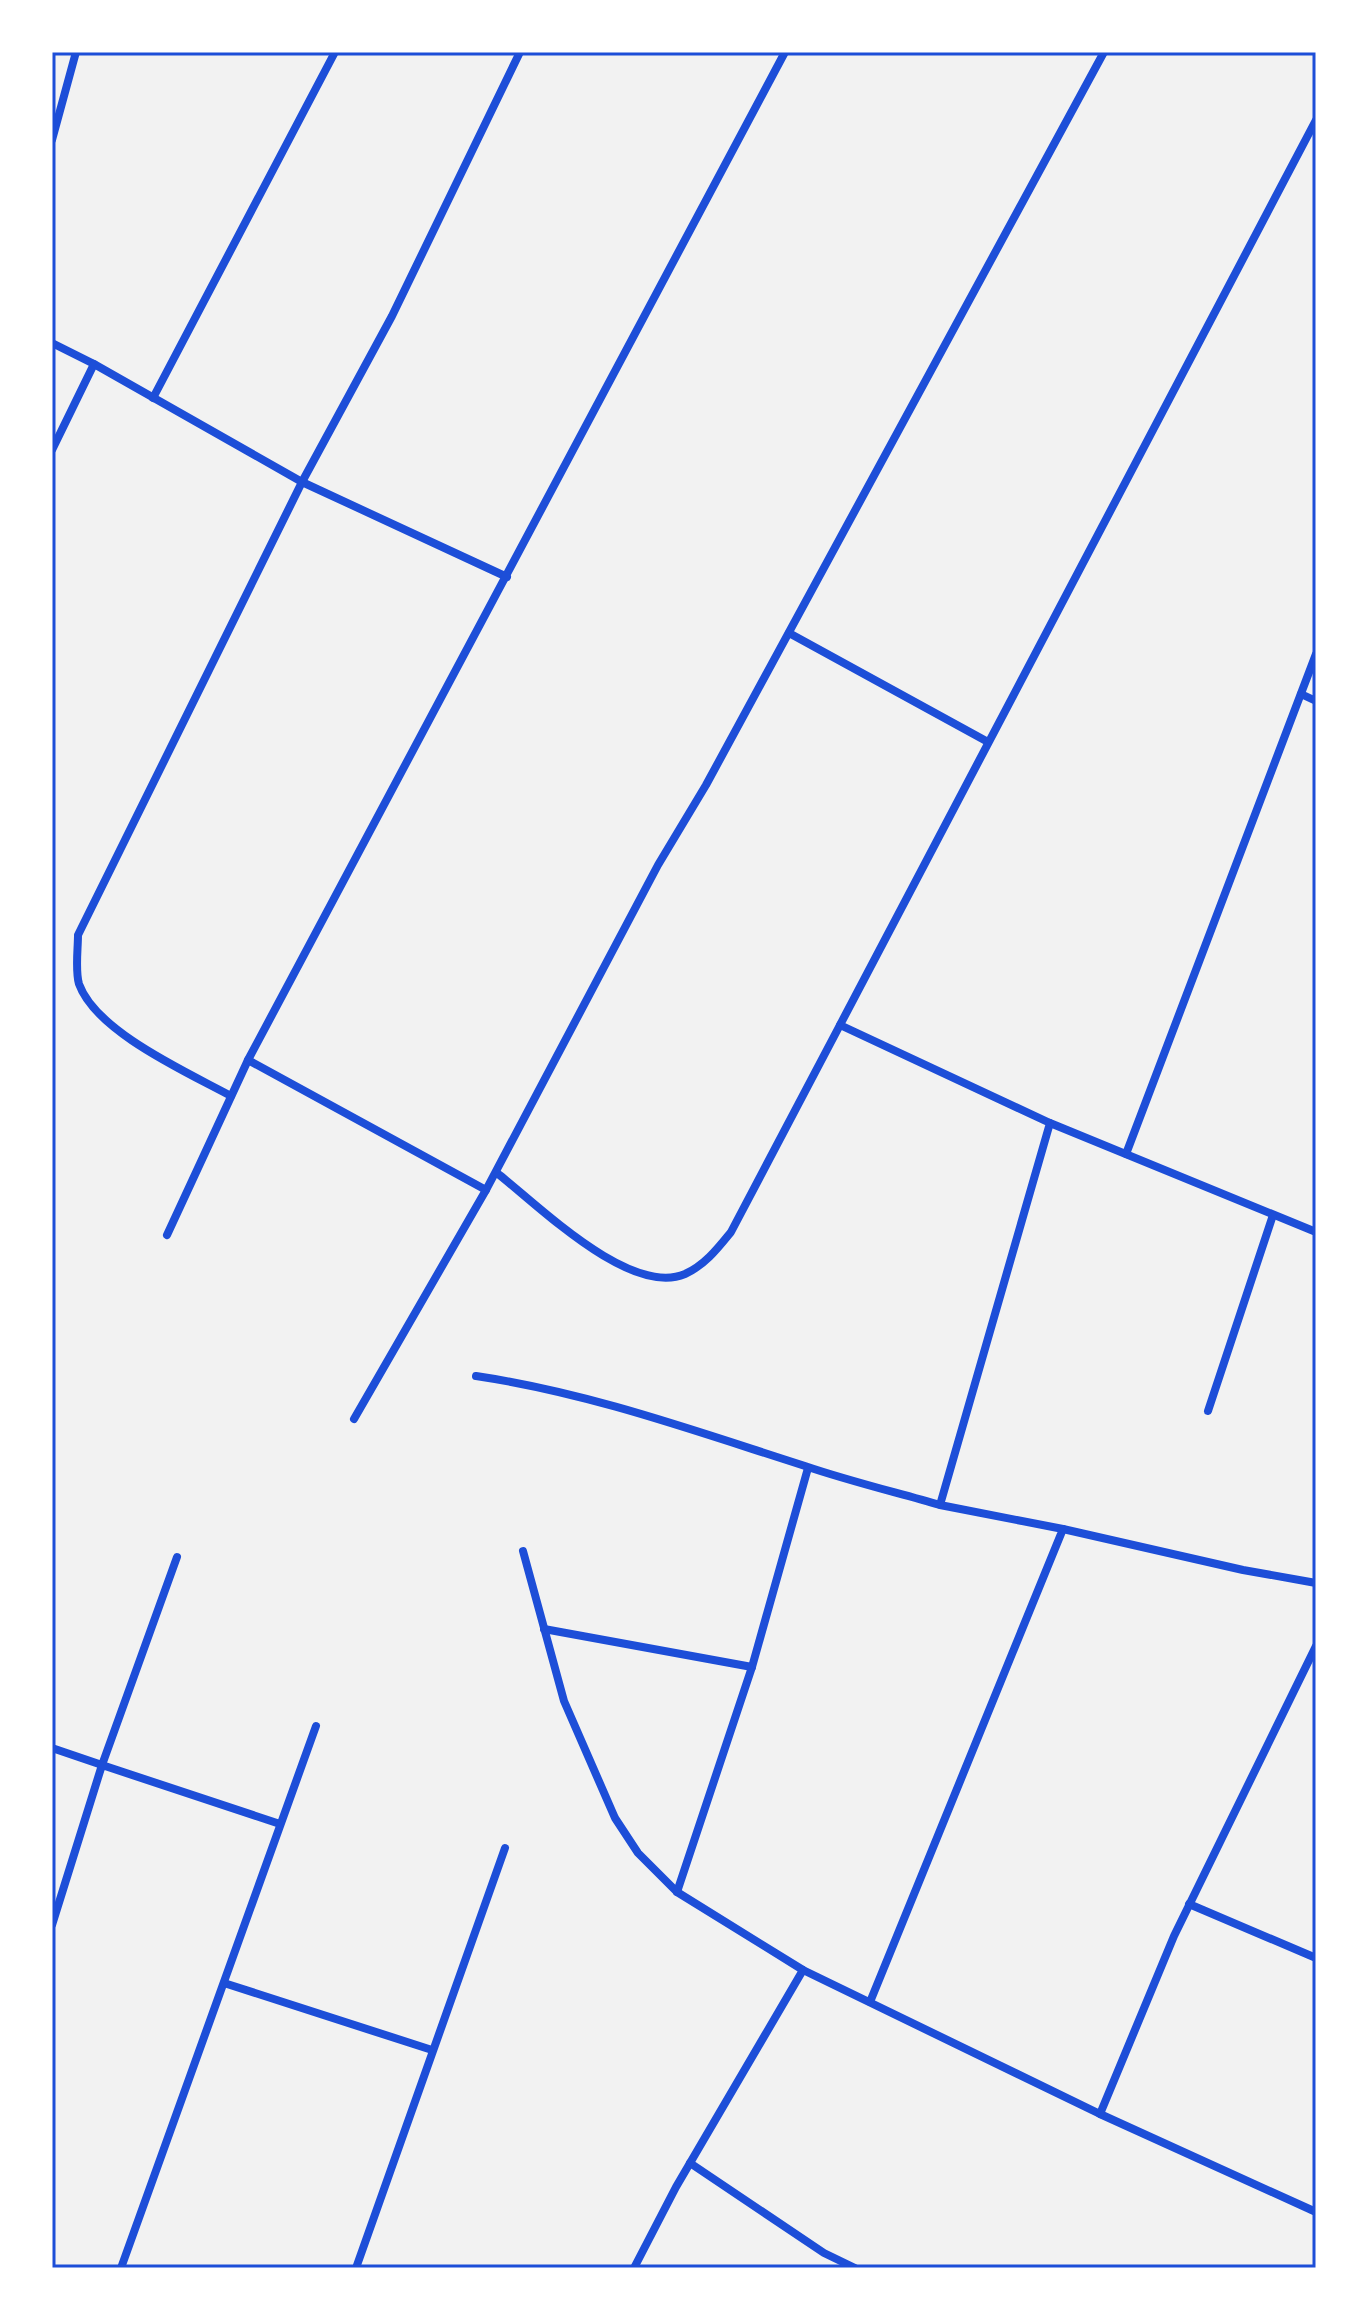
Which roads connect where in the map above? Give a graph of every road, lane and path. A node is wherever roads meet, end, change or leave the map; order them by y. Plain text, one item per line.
1 (76, 52) edge
2 (335, 52) edge
3 (520, 52) edge
4 (785, 52) edge
5 (1104, 52) edge
6 (1316, 120) edge
7 (52, 140) edge
8 (52, 343) edge
9 (94, 364) junction
10 (153, 398) junction
11 (52, 450) edge
12 (302, 482) junction
13 (507, 577) junction
14 (789, 633) junction
15 (1316, 654) edge
16 (1301, 694) junction
17 (1316, 701) edge
18 (988, 742) junction
19 (840, 1025) junction
20 (248, 1060) junction
21 (231, 1096) junction
22 (1050, 1123) junction
23 (1126, 1154) junction
24 (497, 1173) junction
25 (486, 1190) junction
26 (1273, 1215) junction
27 (1316, 1232) edge
28 (167, 1235) dead end
29 (476, 1376) dead end
30 (1208, 1411) dead end
31 (354, 1419) dead end
32 (808, 1468) junction
33 (940, 1505) junction
34 (1063, 1529) junction
35 (523, 1551) dead end
36 (177, 1557) dead end
37 (1316, 1583) edge
38 (544, 1629) junction
39 (1316, 1646) edge
40 (752, 1667) junction
41 (316, 1726) dead end
42 (52, 1748) edge
43 (102, 1765) junction
44 (280, 1824) junction
45 (505, 1848) dead end
46 (677, 1892) junction
47 (1189, 1904) junction
48 (52, 1925) edge
49 (1316, 1958) edge
50 (803, 1970) junction
51 (224, 1983) junction
52 (870, 2002) junction
53 (432, 2050) junction
54 (1100, 2114) junction
55 (690, 2163) junction
56 (1316, 2212) edge
57 (121, 2268) edge
58 (356, 2268) edge
59 (634, 2268) edge
60 (855, 2268) edge

1 - 7 street
2 - 10 street
3 - 12 street
4 - 13 street
5 - 14 street
6 - 18 street
8 - 9 street
9 - 10 street
9 - 11 street
10 - 12 street
12 - 13 street
12 - 21 street
13 - 20 street
14 - 18 street
14 - 24 street
15 - 16 street
16 - 17 street
16 - 23 street
18 - 19 street
19 - 22 street
19 - 24 street
20 - 21 street
20 - 25 street
21 - 28 street
22 - 23 street
22 - 33 street
23 - 26 street
24 - 25 street
25 - 31 street
26 - 27 street
26 - 30 street
29 - 32 street
32 - 33 street
32 - 40 street
33 - 34 street
34 - 37 street
34 - 52 street
35 - 38 street
36 - 43 street
38 - 40 street
38 - 46 street
39 - 47 street
40 - 46 street
41 - 44 street
42 - 43 street
43 - 44 street
43 - 48 street
44 - 51 street
45 - 53 street
46 - 50 street
47 - 49 street
47 - 54 street
50 - 52 street
50 - 55 street
51 - 53 street
51 - 57 street
52 - 54 street
53 - 58 street
54 - 56 street
55 - 59 street
55 - 60 street

